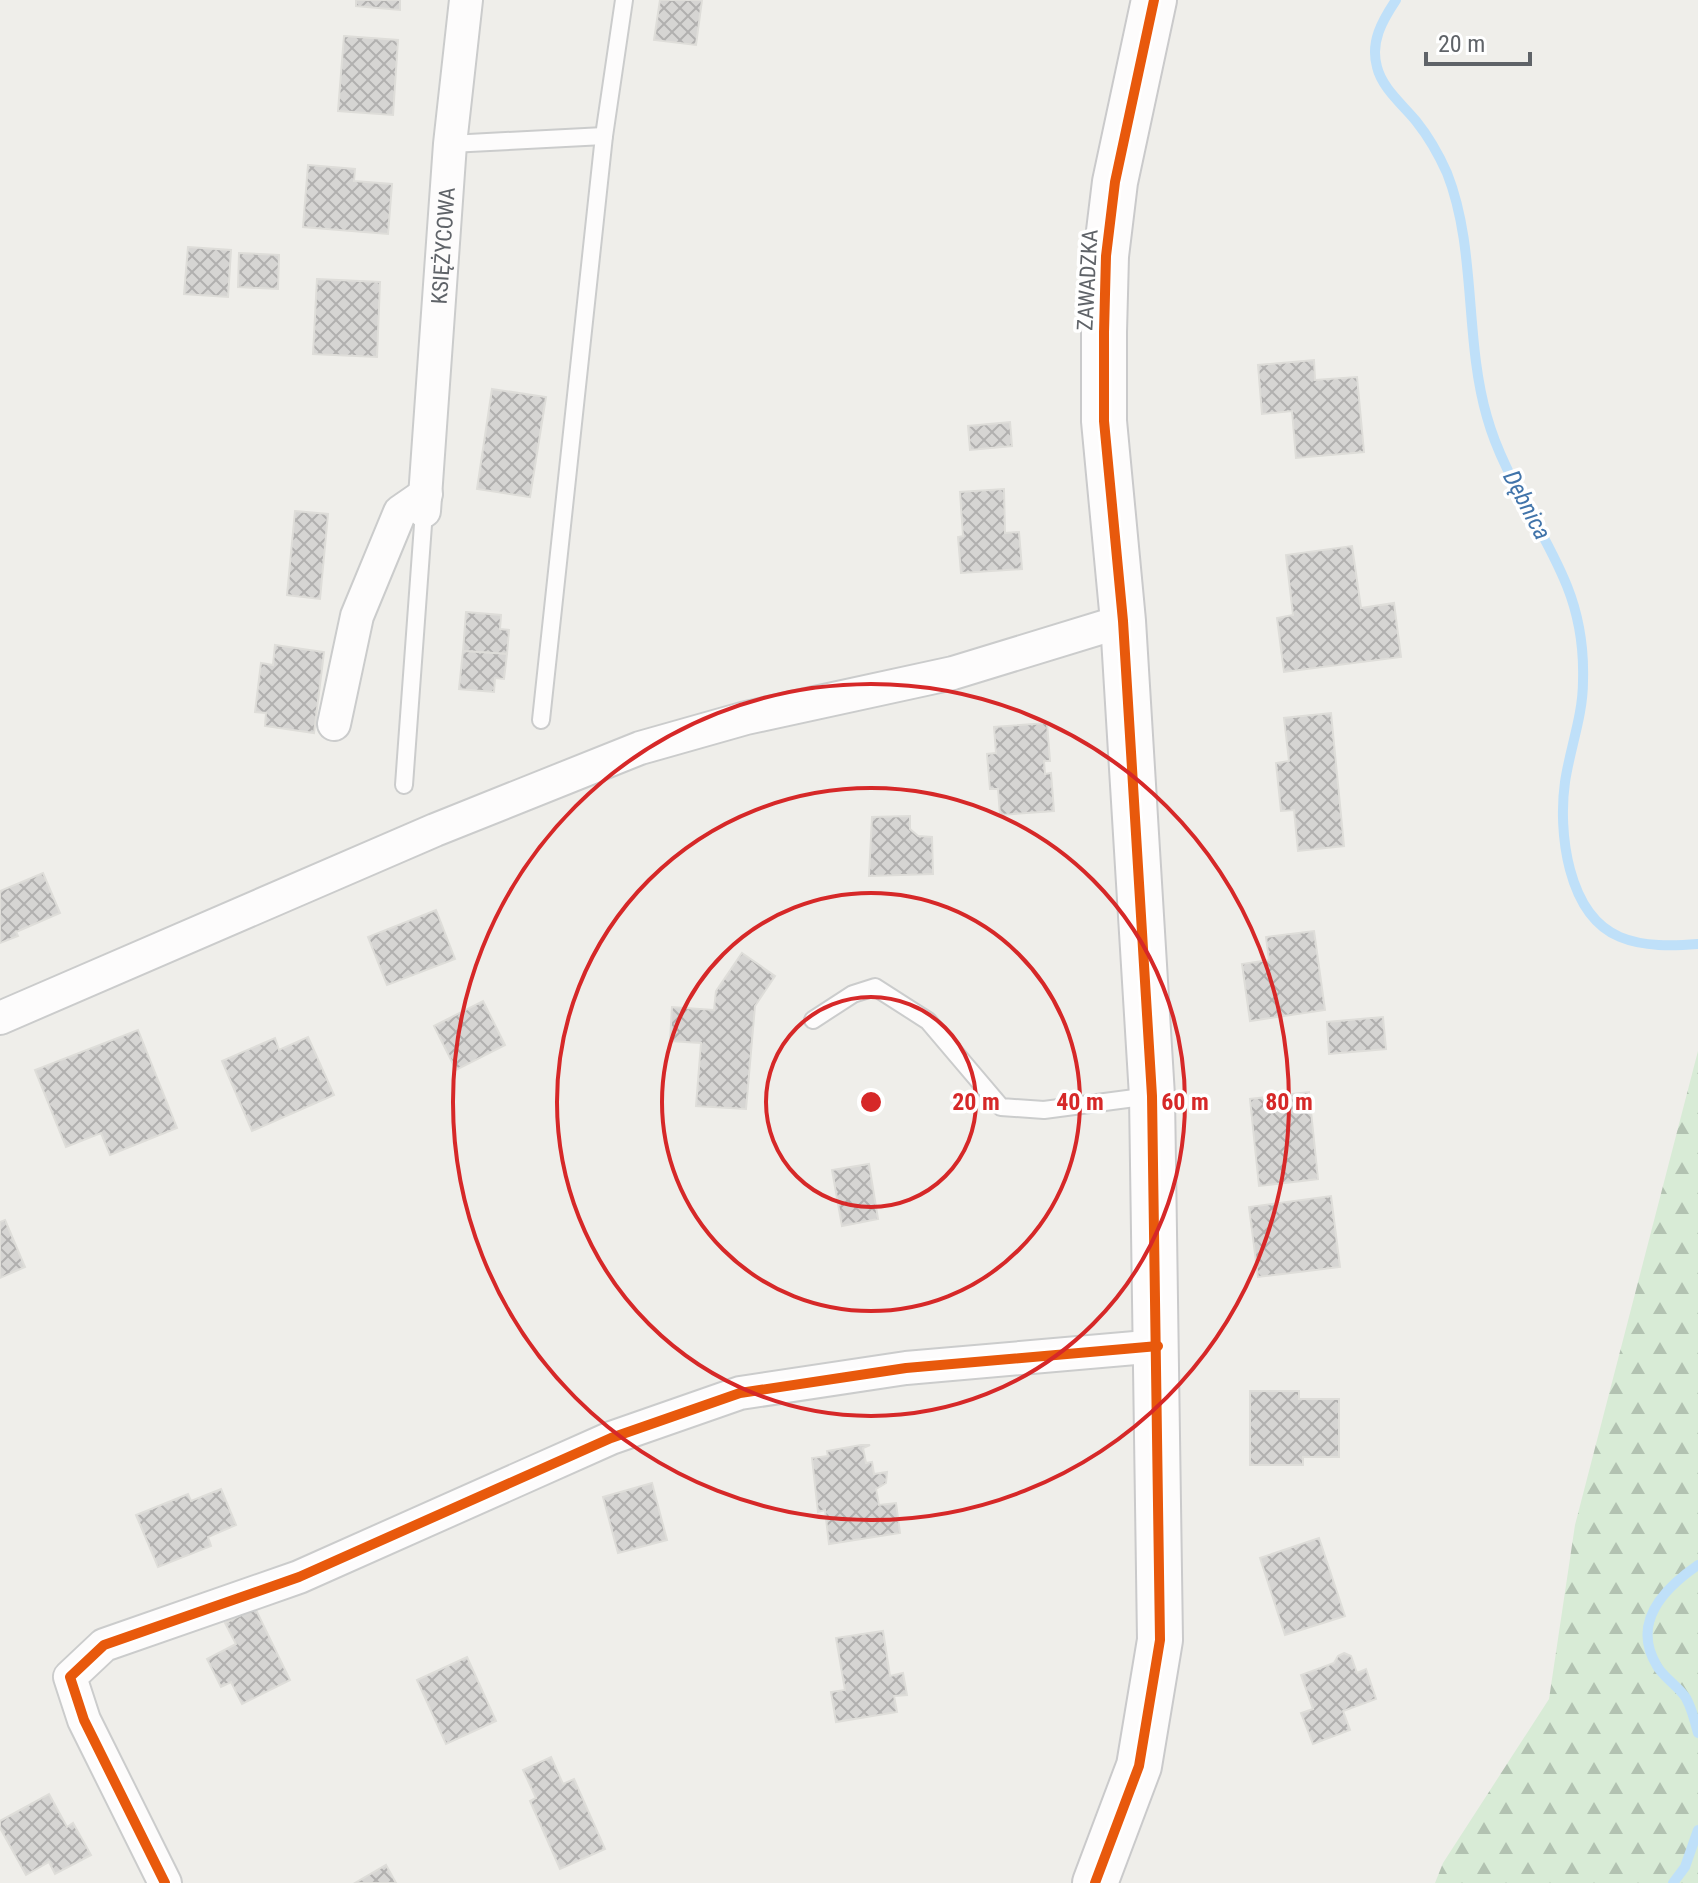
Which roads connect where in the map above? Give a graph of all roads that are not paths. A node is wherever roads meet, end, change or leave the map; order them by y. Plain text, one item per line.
1 (466, 0) edge
2 (624, 0) edge
3 (1154, 0) edge
4 (604, 136) junction
5 (450, 144) junction
6 (425, 502) junction
7 (1123, 621) junction
8 (541, 720) dead end
9 (334, 724) dead end
10 (404, 785) dead end
11 (0, 1018) edge
12 (813, 1020) dead end
13 (1152, 1096) junction
14 (1158, 1346) junction
15 (165, 1883) edge
16 (1095, 1883) edge

1 - 5 street, KSIĘŻYCOWA
2 - 4 lane
3 - 7 street, ZAWADZKA
4 - 5 lane
4 - 8 lane
5 - 6 street, KSIĘŻYCOWA
6 - 9 street
6 - 10 lane
7 - 11 street
7 - 13 street, ZAWADZKA
12 - 13 lane
13 - 14 street, ZAWADZKA
14 - 15 street
14 - 16 street, ZAWADZKA

